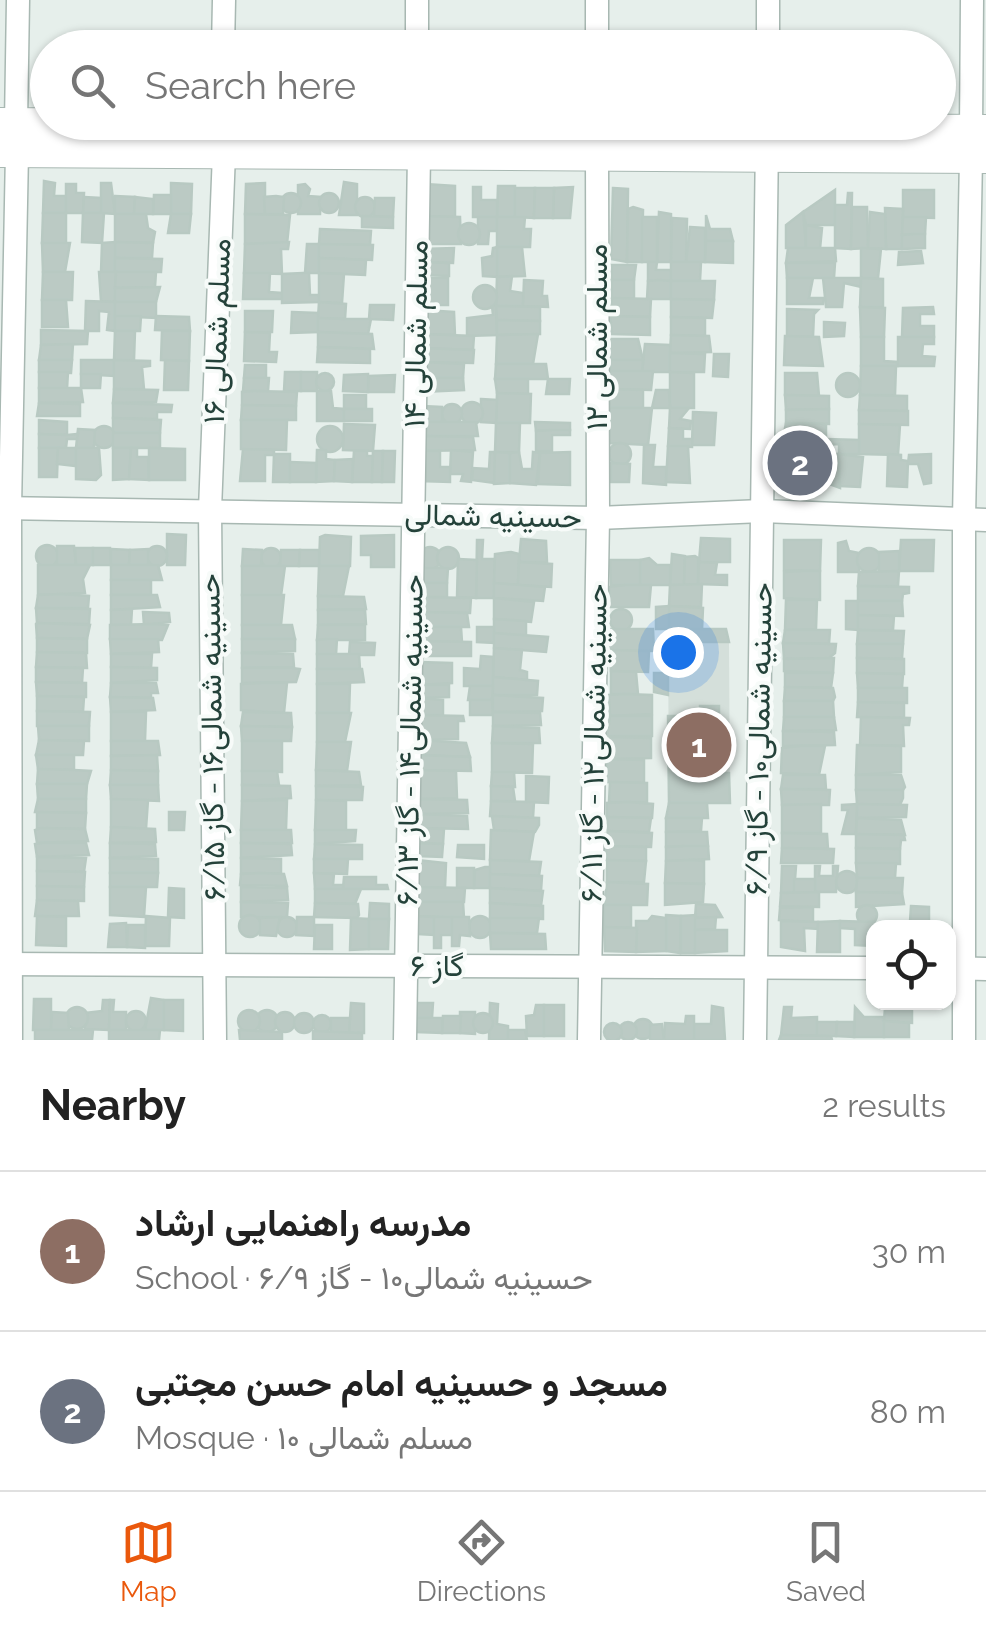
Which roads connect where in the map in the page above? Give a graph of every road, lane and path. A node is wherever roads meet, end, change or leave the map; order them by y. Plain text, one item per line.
1 (18, 0) edge
2 (224, 0) edge
3 (417, 0) edge
4 (597, 0) edge
5 (768, 0) edge
6 (972, 0) edge
7 (223, 30) edge
8 (417, 30) edge
9 (596, 30) edge
10 (768, 30) edge
11 (8, 137) edge
12 (223, 140) edge
13 (417, 140) edge
14 (596, 140) edge
15 (767, 140) edge
16 (872, 140) edge
17 (978, 144) edge
18 (5, 508) edge
19 (210, 510) junction
20 (762, 511) junction
21 (413, 514) junction
22 (598, 518) junction
23 (975, 519) edge
24 (6, 964) edge
25 (214, 965) junction
26 (406, 966) junction
27 (590, 967) junction
28 (755, 967) junction
29 (866, 968) edge
30 (966, 968) edge
31 (11, 1040) edge
32 (215, 1040) edge
33 (406, 1040) edge
34 (589, 1040) edge
35 (755, 1040) edge
36 (964, 1040) edge

1 - 11 street
2 - 7 street
3 - 8 street
4 - 9 street
5 - 10 street
6 - 17 street
11 - 18 street
12 - 19 street, مسلم شمالی ۱۶
13 - 21 street, مسلم شمالی ۱۴
14 - 22 street, مسلم شمالی ۱۲
15 - 20 street, حسینیه شمالی۱۰ - گاز ۶/۹
16 - 17 street
17 - 23 street
18 - 19 street, حسینیه شمالی
18 - 24 street
19 - 21 street, حسینیه شمالی
19 - 25 street, حسینیه شمالی۱۶ - گاز ۶/۱۵
20 - 22 street, حسینیه شمالی
20 - 23 street, حسینیه شمالی
20 - 28 street, حسینیه شمالی۱۰ - گاز ۶/۹
21 - 22 street, حسینیه شمالی
21 - 26 street, حسینیه شمالی۱۴ - گاز ۶/۱۳
22 - 27 street, حسینیه شمالی۱۲ - گاز ۶/۱۱
23 - 30 street
24 - 25 street, گاز ۶
24 - 31 street
25 - 26 street, گاز ۶
25 - 32 street, حسینیه شمالی۱۶ - گاز ۶/۱۵
26 - 27 street, گاز ۶
26 - 33 street, حسینیه شمالی۱۴ - گاز ۶/۱۳
27 - 28 street, گاز ۶
27 - 34 street, حسینیه شمالی۱۲ - گاز ۶/۱۱
28 - 29 street, گاز ۶
28 - 35 street, حسینیه شمالی۱۰ - گاز ۶/۹
30 - 36 street

